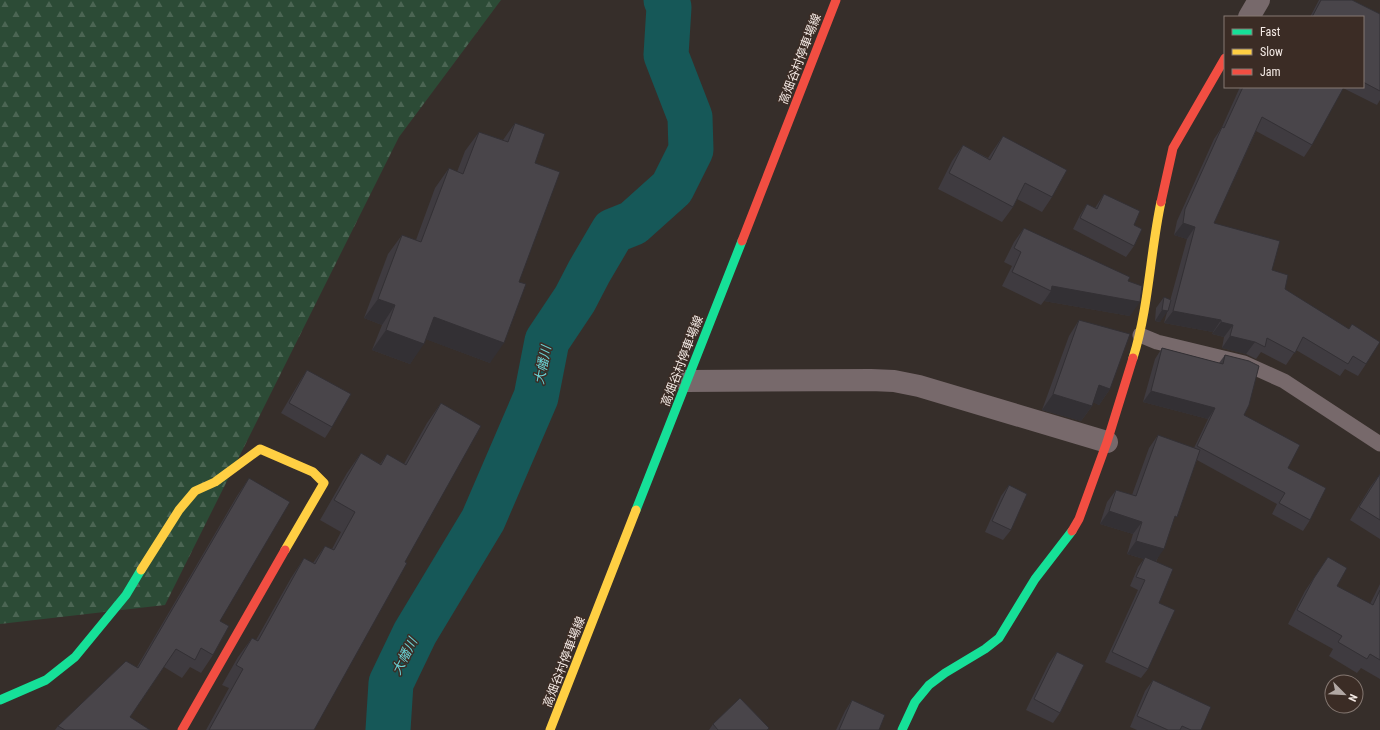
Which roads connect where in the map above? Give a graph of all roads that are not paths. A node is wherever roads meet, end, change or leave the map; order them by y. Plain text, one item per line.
1 (836, 0) edge
2 (1259, 0) edge
3 (1250, 16) edge
4 (1224, 60) edge
5 (1140, 335) junction
6 (686, 381) junction
7 (1107, 442) junction
8 (1380, 444) edge
9 (0, 700) edge
10 (182, 730) edge
11 (550, 730) edge
12 (902, 730) edge

1 - 6 street, 高畑谷村停車場線
2 - 3 street
4 - 5 street
5 - 7 street
5 - 8 lane
6 - 7 street
6 - 11 street, 高畑谷村停車場線
7 - 12 street
9 - 10 street

